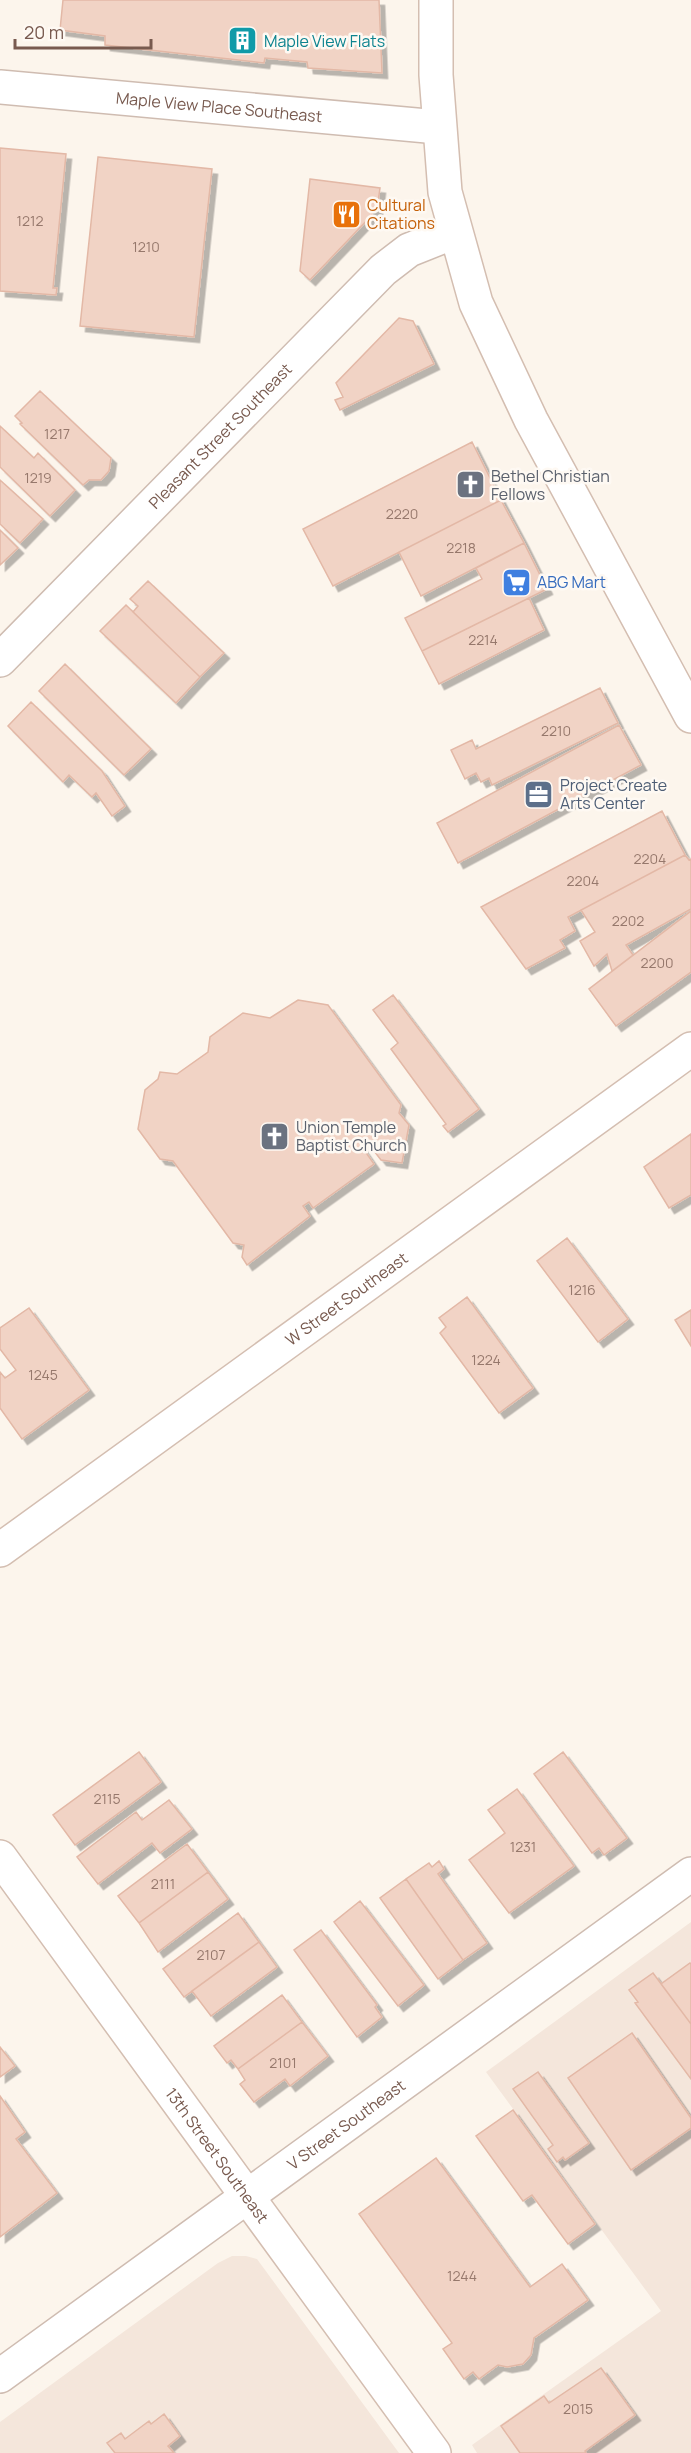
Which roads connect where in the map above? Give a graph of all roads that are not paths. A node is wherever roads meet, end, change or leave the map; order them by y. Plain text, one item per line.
1 (436, 0) edge
2 (0, 87) edge
3 (438, 127) junction
4 (454, 232) junction
5 (0, 660) edge
6 (691, 716) edge
7 (691, 1048) edge
8 (0, 1550) edge
9 (0, 1857) edge
10 (691, 1874) edge
11 (248, 2196) junction
12 (0, 2376) edge
13 (434, 2453) edge

1 - 3 main road
2 - 3 main road, Maple View Place Southeast
3 - 4 main road
4 - 5 main road, Pleasant Street Southeast
4 - 6 main road
7 - 8 main road, W Street Southeast
9 - 11 main road, 13th Street Southeast
10 - 11 main road, V Street Southeast
11 - 12 main road, V Street Southeast
11 - 13 main road, 13th Street Southeast

